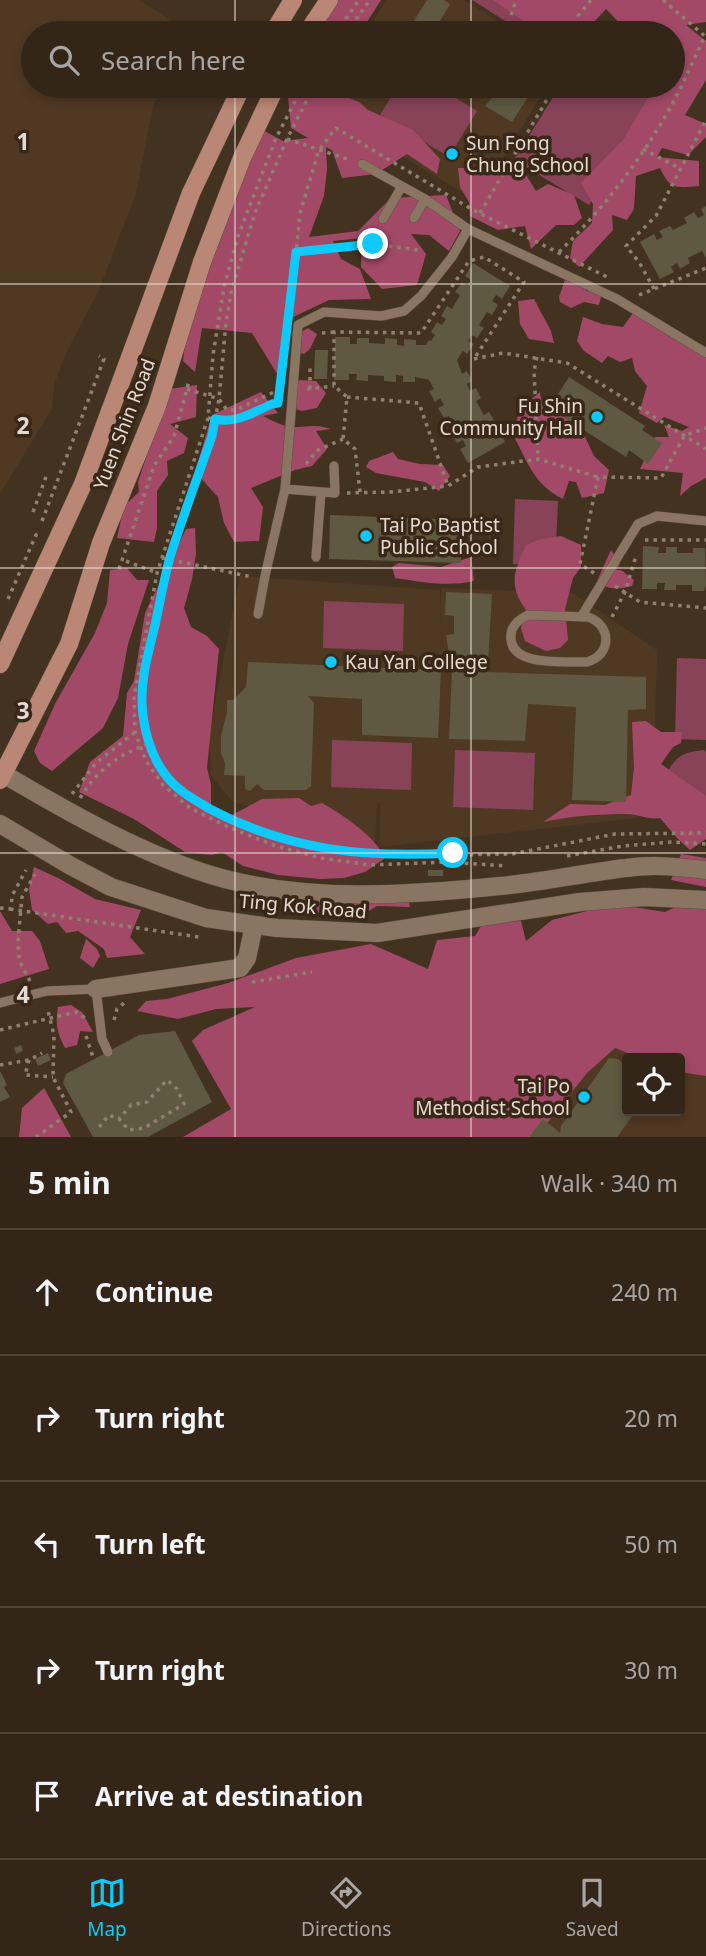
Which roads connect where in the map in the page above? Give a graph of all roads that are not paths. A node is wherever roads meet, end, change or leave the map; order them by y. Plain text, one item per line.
1 (293, 0) edge
2 (329, 0) edge
3 (280, 21) edge
4 (315, 21) edge
5 (236, 98) edge
6 (270, 98) edge
7 (362, 163) road end
8 (402, 186) junction
9 (425, 199) junction
10 (414, 218) dead end
11 (383, 219) dead end
12 (468, 229) junction
13 (706, 353) edge
14 (334, 466) dead end
15 (285, 489) junction
16 (321, 492) junction
17 (706, 521) edge
18 (316, 557) dead end
19 (258, 614) dead end
20 (581, 617) junction
21 (0, 664) edge
22 (1, 775) edge
23 (0, 824) edge
24 (706, 870) edge
25 (706, 900) edge
26 (254, 925) junction
27 (96, 989) junction
28 (0, 1003) edge
29 (108, 1052) dead end

1 - 3 main road
2 - 4 main road
5 - 21 main road, Yuen Shin Road
6 - 22 main road, Yuen Shin Road
7 - 8 lane
8 - 9 lane
8 - 11 lane
9 - 10 lane
9 - 12 lane
12 - 13 lane
12 - 15 lane
14 - 16 lane
15 - 16 lane
15 - 19 lane
16 - 18 lane
17 - 20 lane
20 - 20 lane
22 - 24 main road, Ting Kok Road
23 - 26 main road, Ting Kok Road
25 - 26 main road, Ting Kok Road
26 - 27 main road
27 - 28 lane
27 - 29 lane

